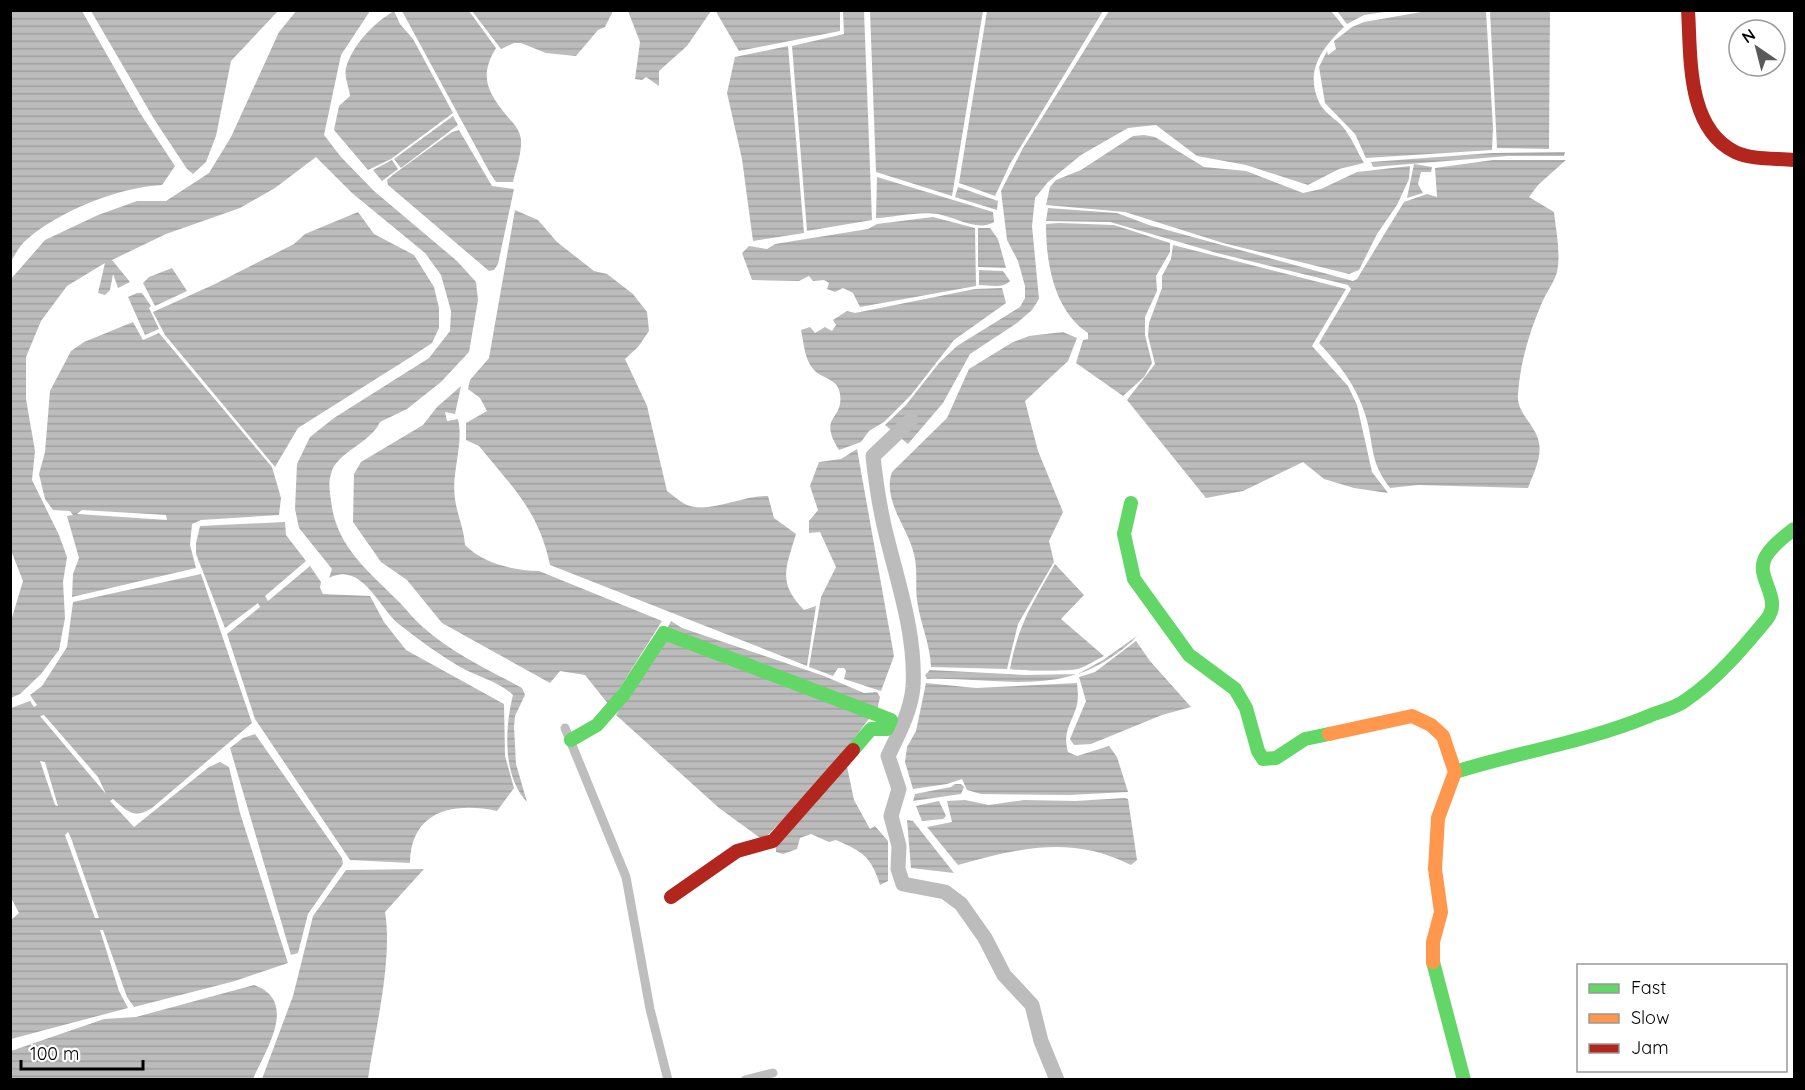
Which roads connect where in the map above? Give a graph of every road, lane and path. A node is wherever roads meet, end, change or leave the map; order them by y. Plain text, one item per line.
1 (1688, 10) edge
2 (1794, 160) edge
3 (1131, 503) dead end
4 (1794, 529) edge
5 (568, 734) joint
6 (1455, 772) junction
7 (670, 897) dead end
8 (773, 1073) dead end
9 (668, 1080) edge
10 (745, 1080) edge
11 (1464, 1080) edge

1 - 2 street
3 - 6 street
4 - 6 street
5 - 7 street
5 - 9 street
6 - 11 street
8 - 10 street

